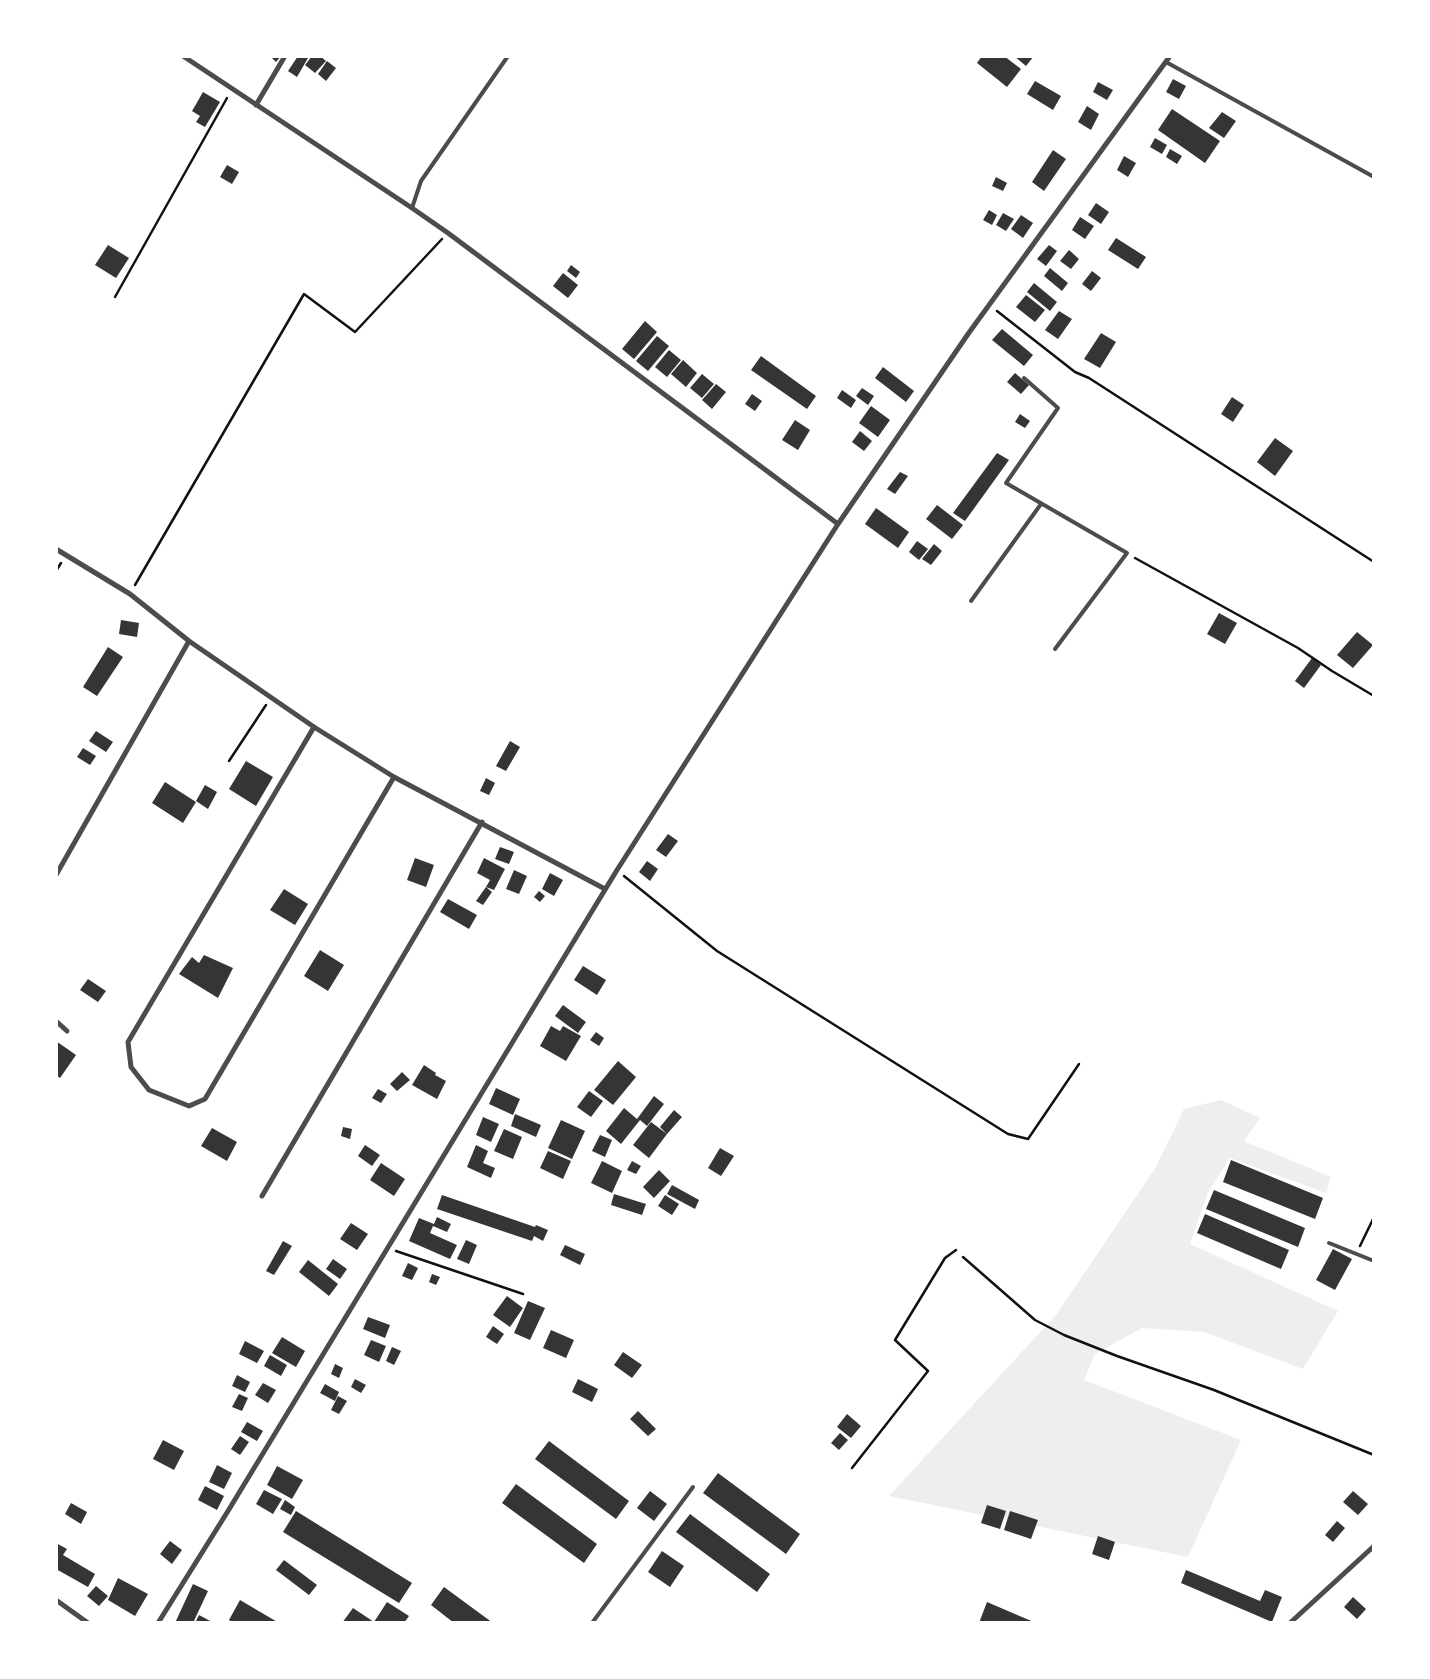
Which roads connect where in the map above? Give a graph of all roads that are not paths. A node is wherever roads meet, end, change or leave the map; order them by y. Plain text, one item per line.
1 (183, 56) edge
2 (285, 56) edge
3 (508, 56) edge
4 (1170, 56) edge
5 (1166, 62) junction
6 (256, 106) junction
7 (1374, 177) edge
8 (412, 208) junction
9 (1024, 378) dead end
10 (1041, 504) junction
11 (838, 524) junction
12 (56, 549) edge
13 (971, 601) dead end
14 (189, 641) junction
15 (1055, 649) dead end
16 (314, 727) junction
17 (394, 777) junction
18 (482, 822) junction
19 (56, 876) edge
20 (605, 889) junction
21 (56, 1021) edge
22 (67, 1031) dead end
23 (262, 1196) dead end
24 (1329, 1243) dead end
25 (1374, 1260) edge
26 (693, 1487) dead end
27 (1374, 1546) edge
28 (56, 1600) edge
29 (88, 1623) edge
30 (158, 1623) edge
31 (592, 1623) edge
32 (1290, 1623) edge

1 - 6 street
2 - 6 street
3 - 8 lane
4 - 5 street
5 - 7 lane
5 - 11 street
6 - 8 street
8 - 11 street
9 - 10 lane
10 - 13 lane
10 - 15 lane
11 - 20 street
12 - 14 street
14 - 16 street
14 - 19 street
16 - 17 street
16 - 17 street
17 - 18 street
18 - 20 street
18 - 23 street
20 - 30 street
21 - 22 street
24 - 25 lane
26 - 31 lane
27 - 32 street
28 - 29 street

